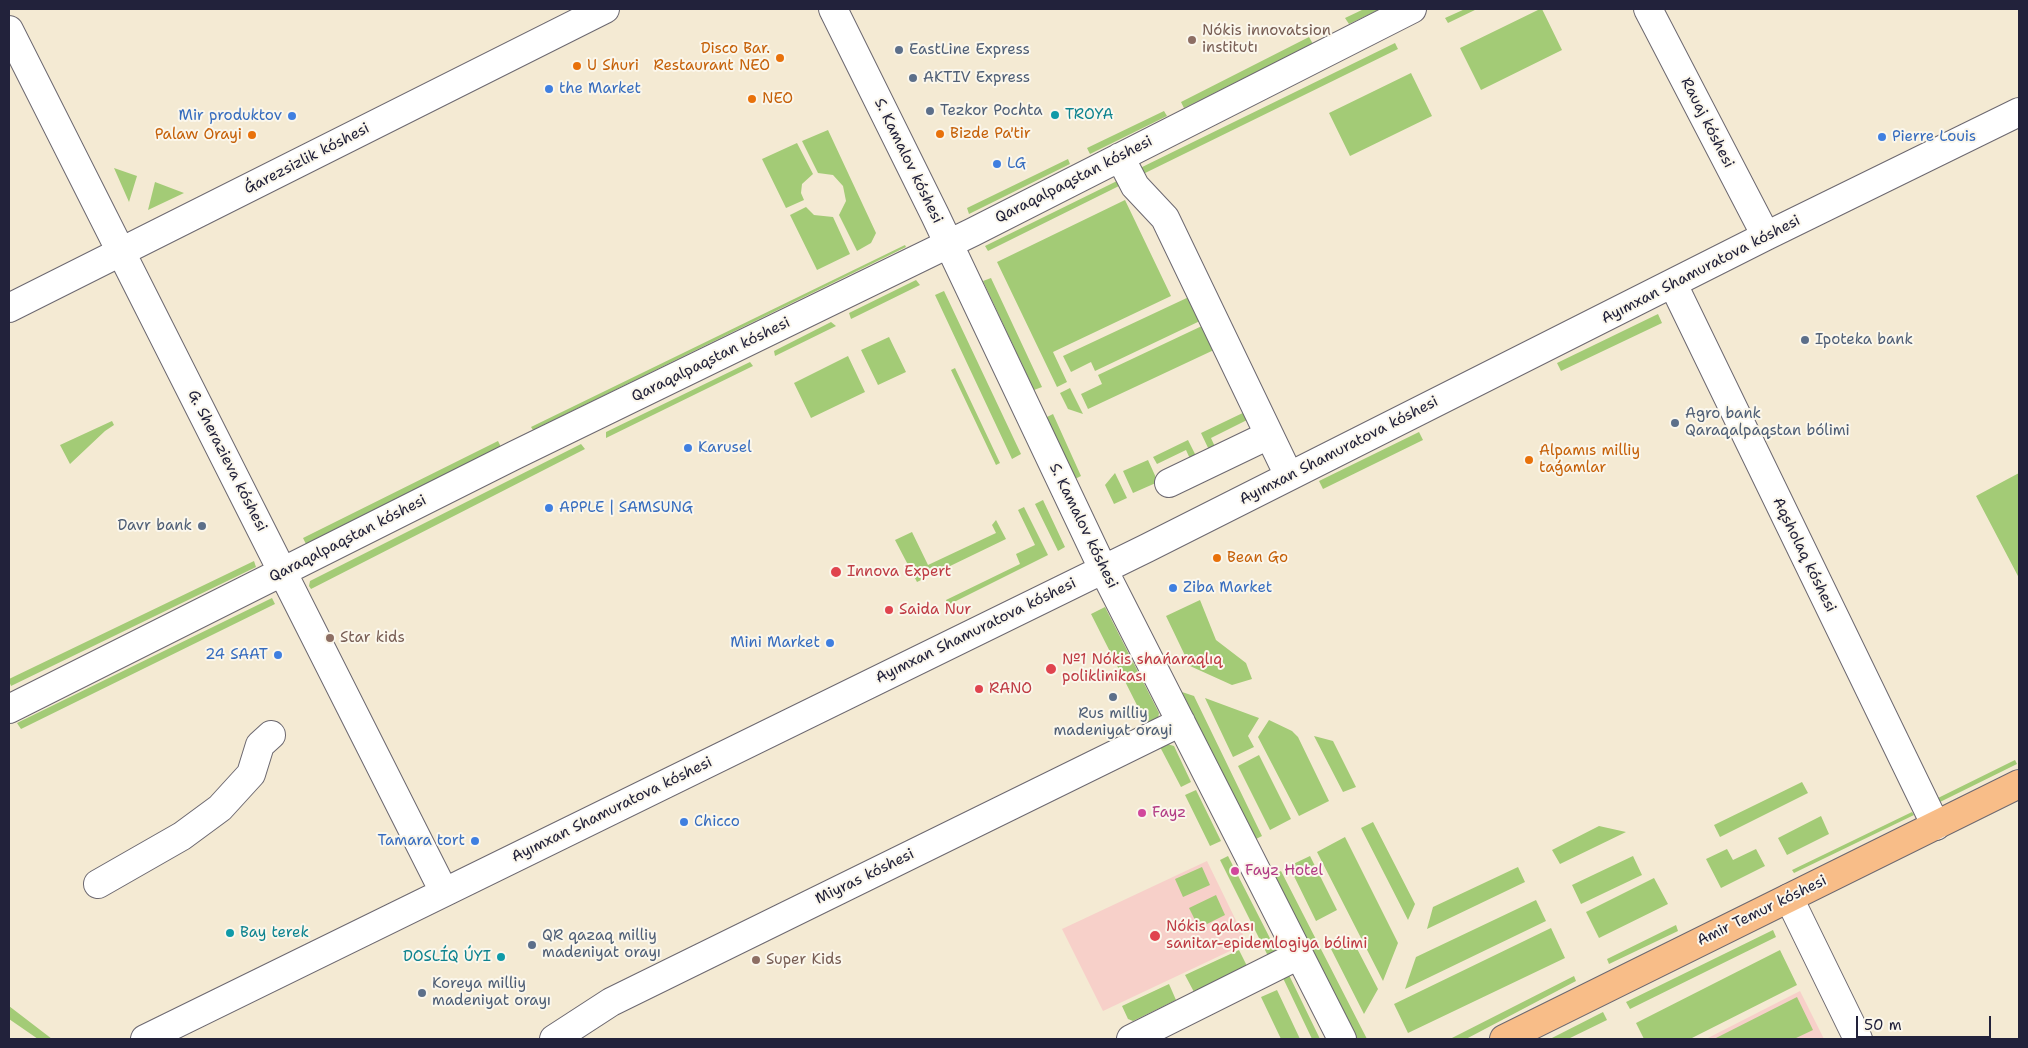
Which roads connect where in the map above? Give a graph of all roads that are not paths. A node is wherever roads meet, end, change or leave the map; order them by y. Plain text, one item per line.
1 (605, 9) edge
2 (833, 9) edge
3 (1412, 9) edge
4 (1648, 9) edge
5 (9, 30) edge
6 (2019, 112) edge
7 (1120, 157) junction
8 (1766, 236) junction
9 (949, 244) junction
10 (122, 252) junction
11 (1673, 284) junction
12 (9, 308) edge
13 (1269, 435) junction
14 (1289, 476) junction
15 (1169, 484) dead end
16 (1103, 569) junction
17 (283, 572) junction
18 (9, 709) edge
19 (1181, 722) junction
20 (270, 735) dead end
21 (2019, 784) edge
22 (1936, 826) junction
23 (98, 884) dead end
24 (444, 892) junction
25 (1789, 898) junction
26 (1299, 955) junction
27 (145, 1039) edge
28 (554, 1039) edge
29 (1131, 1039) edge
30 (1342, 1039) edge
31 (1504, 1039) edge
32 (1858, 1039) edge

1 - 10 street, Ǵarezsizlik kóshesi
2 - 9 street, S. Kamalov kóshesi
3 - 7 street, Qaraqalpaqstan kóshesi
4 - 8 street, Rauaj kóshesi
5 - 10 street, G. Sherazieva kóshesi
6 - 8 street, Ayımxan Shamuratova kóshesi
7 - 9 street, Qaraqalpaqstan kóshesi
7 - 13 street
8 - 11 street, Ayımxan Shamuratova kóshesi
9 - 16 street, S. Kamalov kóshesi
9 - 17 street, Qaraqalpaqstan kóshesi
10 - 12 street, Ǵarezsizlik kóshesi
10 - 17 street, G. Sherazieva kóshesi
11 - 14 street, Ayımxan Shamuratova kóshesi
11 - 22 street, Aqsholaq kóshesi
13 - 14 street
13 - 15 street
14 - 16 street, Ayımxan Shamuratova kóshesi
16 - 19 street, S. Kamalov kóshesi
16 - 24 street, Ayımxan Shamuratova kóshesi
17 - 18 street, Qaraqalpaqstan kóshesi
17 - 24 street, G. Sherazieva kóshesi
19 - 26 street, S. Kamalov kóshesi
19 - 28 street, Miyras kóshesi
20 - 23 street
21 - 22 main road, Amir Temur kóshesi
22 - 25 main road, Amir Temur kóshesi
24 - 27 street, Ayımxan Shamuratova kóshesi
25 - 31 main road, Amir Temur kóshesi
25 - 32 street
26 - 29 street
26 - 30 street, S. Kamalov kóshesi

